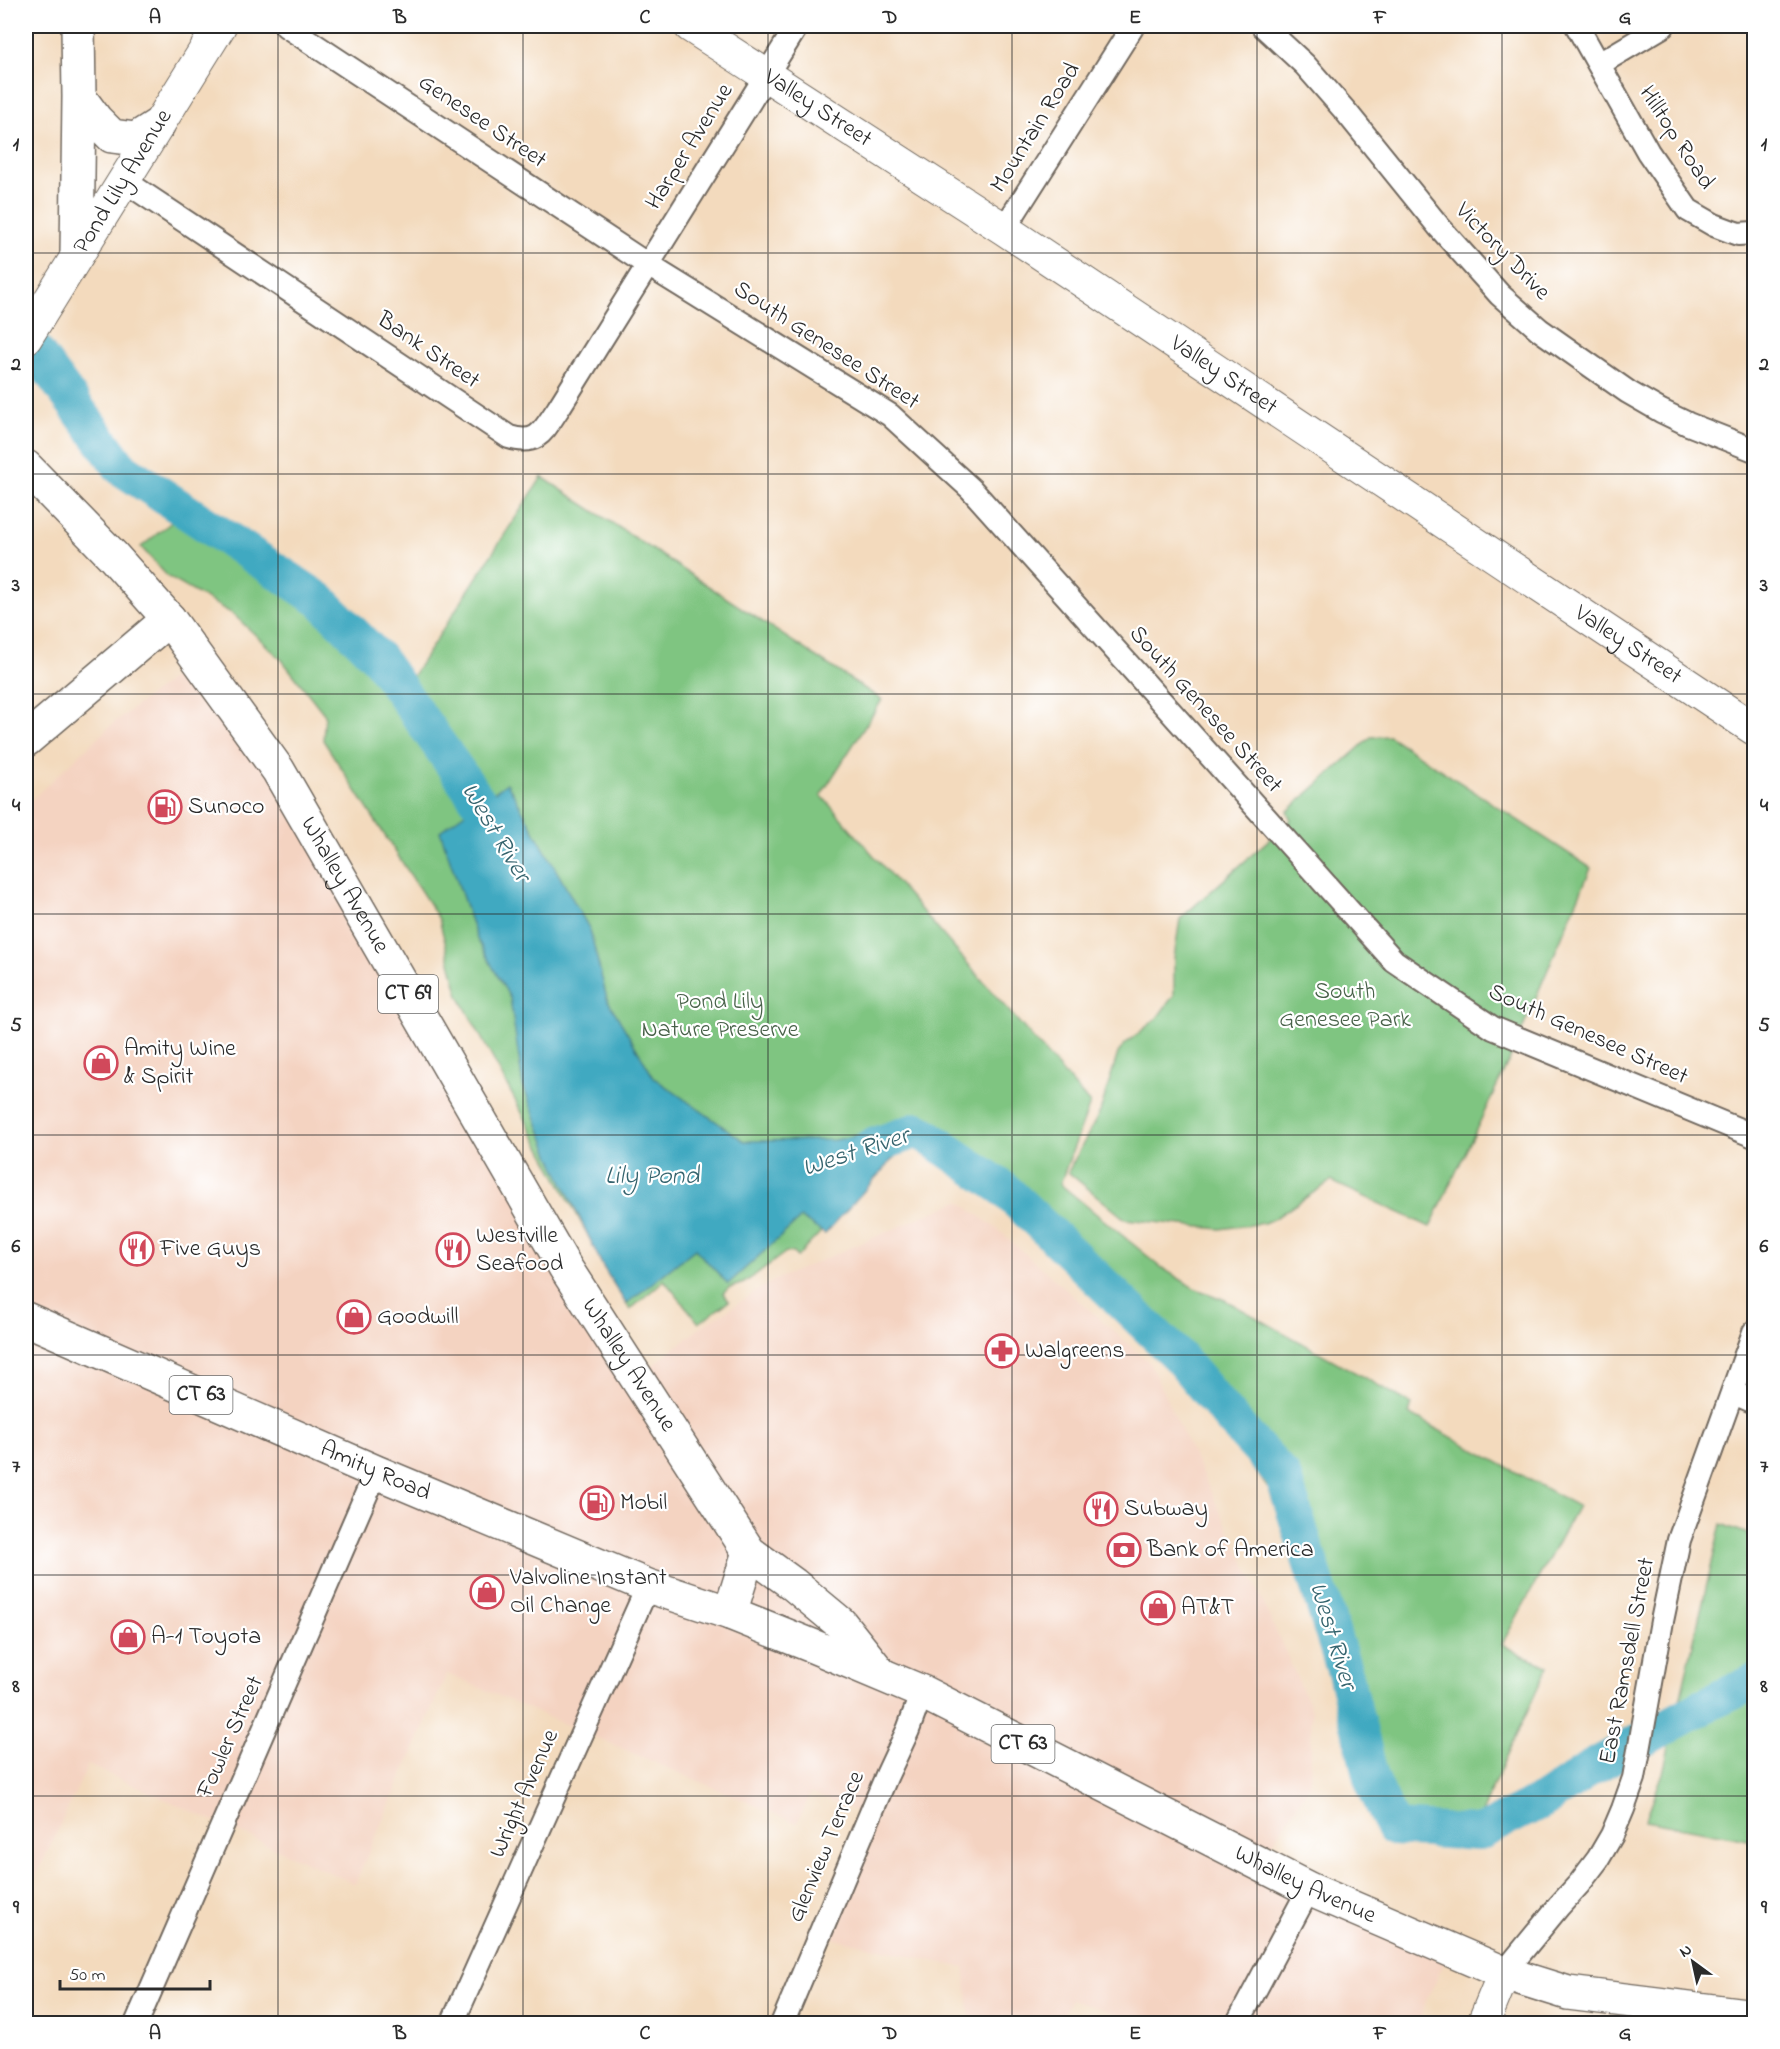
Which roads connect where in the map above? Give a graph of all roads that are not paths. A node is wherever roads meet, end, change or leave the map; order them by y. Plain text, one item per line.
1 (78, 26) edge
2 (220, 26) edge
3 (286, 26) edge
4 (690, 26) edge
5 (797, 26) edge
6 (1133, 26) edge
7 (1263, 26) edge
8 (1577, 26) edge
9 (1663, 26) edge
10 (1599, 64) junction
11 (766, 76) junction
12 (79, 97) junction
13 (158, 125) junction
14 (123, 180) junction
15 (1004, 229) junction
16 (1755, 233) edge
17 (77, 254) junction
18 (648, 265) junction
19 (33, 326) edge
20 (1755, 450) edge
21 (26, 467) edge
22 (169, 619) junction
23 (1755, 729) edge
24 (26, 740) edge
25 (1755, 1136) edge
26 (26, 1319) edge
27 (1755, 1332) edge
28 (1734, 1393) junction
29 (1755, 1402) edge
30 (376, 1472) junction
31 (748, 1552) junction
32 (648, 1586) junction
33 (730, 1613) junction
34 (881, 1674) junction
35 (922, 1692) junction
36 (1309, 1889) junction
37 (1504, 1973) junction
38 (1755, 2016) edge
39 (136, 2024) edge
40 (452, 2024) edge
41 (782, 2024) edge
42 (1237, 2024) edge
43 (1483, 2024) edge

1 - 12 main road
2 - 13 street, Pond Lily Avenue
3 - 18 street, Genesee Street
4 - 11 street, Valley Street
5 - 11 street, Harper Avenue
6 - 15 street, Mountain Road
7 - 20 street, Victory Drive
8 - 10 street, Hilltop Road
9 - 10 street
10 - 16 street, Hilltop Road
11 - 15 street, Valley Street
11 - 18 street, Harper Avenue
12 - 13 main road
12 - 17 main road
13 - 14 street, Pond Lily Avenue
14 - 17 street, Pond Lily Avenue
14 - 18 street, Bank Street
15 - 23 street, Valley Street
17 - 19 street, Pond Lily Avenue
18 - 25 street, South Genesee Street
21 - 22 main road, Whalley Avenue / CT 69
22 - 24 main road
22 - 31 main road, Whalley Avenue / CT 69
26 - 30 main road, Amity Road / CT 63
27 - 28 street, East Ramsdell Street
28 - 29 street
28 - 37 street, East Ramsdell Street
30 - 32 main road, Amity Road / CT 63
30 - 39 street, Fowler Street
31 - 33 main road
31 - 34 main road, Whalley Avenue / CT 63
32 - 33 main road, Amity Road / CT 63
32 - 40 street, Wright Avenue
33 - 34 main road, Whalley Avenue / CT 63
34 - 35 main road, Whalley Avenue / CT 63
35 - 36 main road, Whalley Avenue / CT 63
35 - 41 street, Glenview Terrace
36 - 37 main road, Whalley Avenue / CT 63
36 - 42 street
37 - 38 main road, Whalley Avenue / CT 63
37 - 43 street

